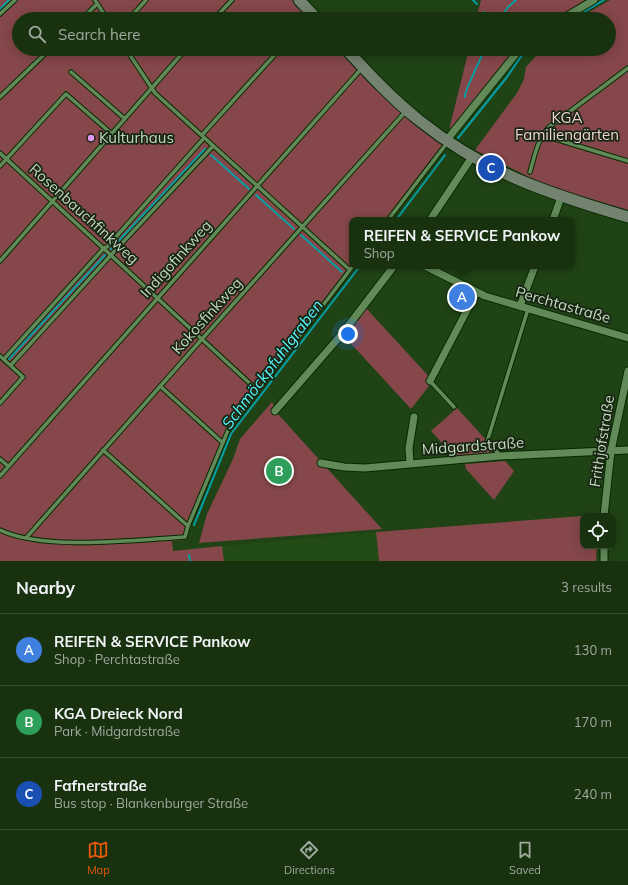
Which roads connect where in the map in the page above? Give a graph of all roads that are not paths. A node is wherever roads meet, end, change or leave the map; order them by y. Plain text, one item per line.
1 (15, 0) edge
2 (95, 0) edge
3 (146, 0) edge
4 (232, 0) edge
5 (299, 0) edge
6 (594, 0) edge
7 (97, 4) junction
8 (89, 12) edge
9 (102, 12) edge
10 (135, 12) edge
11 (221, 12) edge
12 (308, 12) edge
13 (574, 12) edge
14 (0, 14) edge
15 (43, 56) edge
16 (130, 56) edge
17 (180, 56) edge
18 (274, 56) edge
19 (353, 56) edge
20 (514, 56) edge
21 (363, 67) junction
22 (628, 68) edge
23 (71, 72) dead end
24 (151, 89) junction
25 (0, 97) edge
26 (407, 110) junction
27 (125, 120) junction
28 (112, 134) junction
29 (542, 135) junction
30 (203, 136) junction
31 (448, 142) junction
32 (213, 146) junction
33 (0, 154) edge
34 (472, 157) junction
35 (6, 159) junction
36 (628, 161) edge
37 (0, 166) edge
38 (530, 172) dead end
39 (258, 186) junction
40 (561, 197) junction
41 (52, 201) junction
42 (390, 217) edge
43 (432, 217) edge
44 (554, 217) edge
45 (628, 217) edge
46 (303, 226) junction
47 (104, 248) junction
48 (111, 255) junction
49 (0, 261) edge
50 (392, 269) edge
51 (431, 269) edge
52 (534, 269) edge
53 (350, 270) joint
54 (476, 293) junction
55 (158, 297) junction
56 (520, 306) junction
57 (528, 309) junction
58 (628, 338) edge
59 (202, 339) junction
60 (0, 356) edge
61 (4, 359) junction
62 (11, 366) junction
63 (628, 370) edge
64 (430, 381) joint
65 (160, 386) junction
66 (257, 390) junction
67 (0, 403) edge
68 (454, 407) dead end
69 (275, 411) dead end
70 (414, 417) dead end
71 (223, 443) junction
72 (104, 450) junction
73 (628, 450) edge
74 (610, 451) junction
75 (500, 456) junction
76 (0, 459) edge
77 (321, 463) dead end
78 (410, 464) junction
79 (8, 466) junction
80 (0, 476) edge
81 (604, 513) edge
82 (188, 526) junction
83 (0, 530) edge
84 (26, 538) junction
85 (604, 549) edge
86 (604, 561) edge

1 - 14 lane
2 - 7 lane
3 - 10 lane
4 - 11 lane
5 - 12 main road
6 - 13 street
7 - 8 lane
7 - 9 lane
15 - 25 lane
16 - 24 lane
17 - 24 lane
18 - 30 lane
19 - 21 main road
20 - 31 street
21 - 26 main road
21 - 39 lane, Indigofinkweg
22 - 29 lane
23 - 27 lane
24 - 27 lane
24 - 30 lane
26 - 31 main road
26 - 46 lane, Kokosfinkweg
27 - 28 lane
28 - 35 lane
28 - 41 lane
29 - 36 lane
29 - 38 lane
30 - 32 lane
30 - 47 lane
31 - 34 main road
31 - 42 lane
32 - 39 lane
32 - 48 lane
33 - 35 lane, Rosenbauchfinkweg
34 - 40 main road
34 - 43 street
35 - 37 lane
35 - 41 lane, Rosenbauchfinkweg
39 - 46 lane
39 - 55 lane, Indigofinkweg
40 - 44 street
40 - 45 main road
41 - 47 lane, Rosenbauchfinkweg
41 - 49 lane
46 - 53 lane
46 - 59 lane, Kokosfinkweg
47 - 48 lane, Rosenbauchfinkweg
47 - 61 lane
48 - 55 lane, Rosenbauchfinkweg
48 - 62 lane
50 - 69 street
51 - 54 street, Perchtastraße
52 - 56 street
53 - 66 lane
54 - 56 street, Perchtastraße
54 - 64 street
55 - 59 lane, Rosenbauchfinkweg
55 - 79 lane, Indigofinkweg
56 - 57 street, Perchtastraße
57 - 58 street, Perchtastraße
57 - 75 lane
59 - 65 lane, Kokosfinkweg
59 - 66 lane, Rosenbauchfinkweg
60 - 61 lane
61 - 62 lane
62 - 67 lane
63 - 74 street, Frithjofstraße
64 - 68 lane
65 - 71 lane
65 - 72 lane, Kokosfinkweg
66 - 71 lane
70 - 78 street
71 - 82 lane
72 - 82 lane
72 - 84 lane, Kokosfinkweg
73 - 74 street, Midgardstraße
74 - 75 street, Midgardstraße
74 - 81 street, Frithjofstraße
75 - 78 street, Midgardstraße
76 - 79 lane
77 - 78 street, Midgardstraße
79 - 80 lane, Indigofinkweg
82 - 84 lane
83 - 84 lane
85 - 86 street

